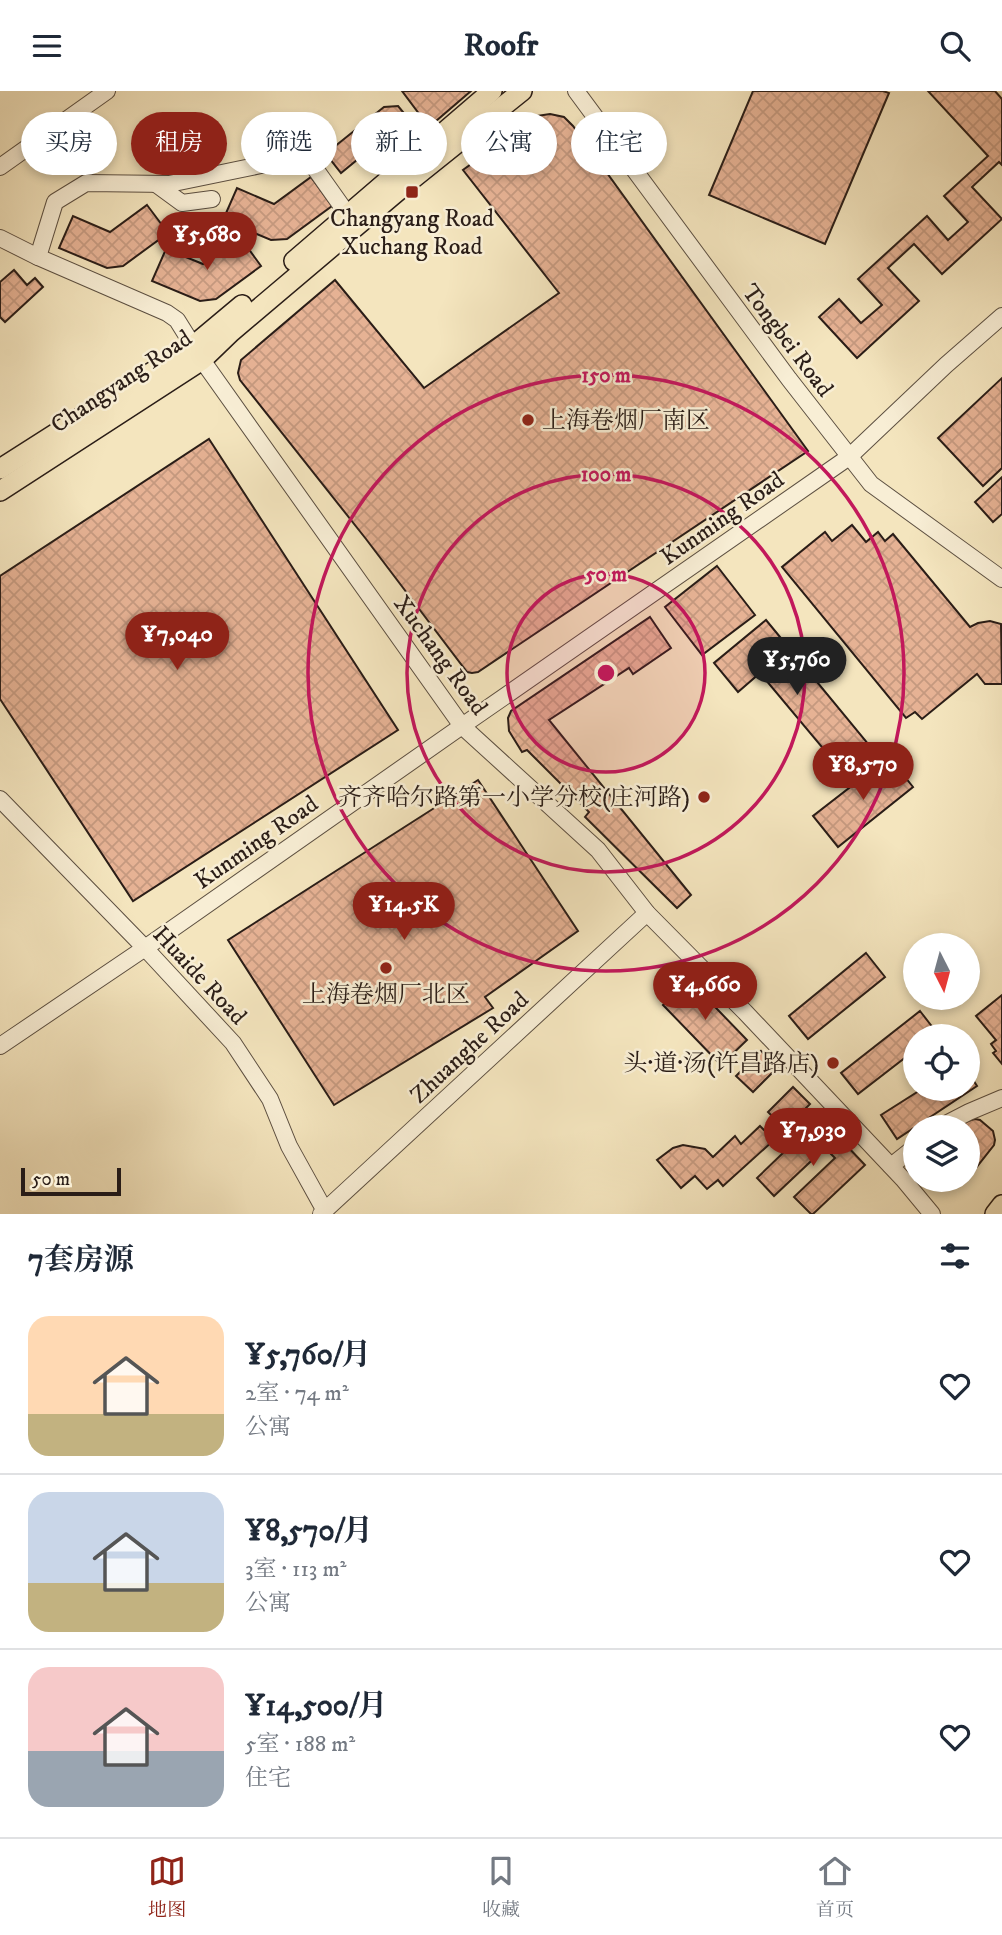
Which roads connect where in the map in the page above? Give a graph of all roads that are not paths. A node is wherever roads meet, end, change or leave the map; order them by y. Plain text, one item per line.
1 (107, 91) edge
2 (492, 91) edge
3 (522, 91) edge
4 (576, 91) edge
5 (0, 167) edge
6 (156, 184) junction
7 (212, 199) dead end
8 (348, 215) junction
9 (0, 239) edge
10 (37, 257) junction
11 (1002, 316) edge
12 (197, 353) junction
13 (849, 457) junction
14 (0, 468) edge
15 (0, 491) edge
16 (1002, 579) edge
17 (462, 726) junction
18 (0, 799) edge
19 (647, 913) junction
20 (145, 949) junction
21 (0, 1046) edge
22 (1002, 1098) edge
23 (963, 1115) edge
24 (903, 1156) edge
25 (891, 1166) junction
26 (1002, 1205) edge
27 (323, 1212) edge
28 (932, 1214) edge
29 (995, 1214) edge

1 - 5 street
2 - 8 main road, Changyang Road
3 - 12 main road, Changyang Road
4 - 13 street, Tongbei Road
6 - 7 street
6 - 8 street
6 - 10 street
8 - 12 main road, Changyang Road
9 - 10 street, Xuchang Road
10 - 12 street, Xuchang Road
11 - 13 street, Kunming Road
12 - 14 main road, Changyang Road
12 - 15 main road, Changyang Road
12 - 17 street, Xuchang Road
13 - 16 street, Tongbei Road
13 - 17 street, Kunming Road
17 - 19 street, Xuchang Road
17 - 20 street, Kunming Road
18 - 20 street, Huaide Road
19 - 25 street, Xuchang Road
19 - 27 street, Zhuanghe Road
20 - 21 street, Kunming Road
20 - 27 street, Huaide Road
22 - 23 street
24 - 25 street
25 - 28 street, Xuchang Road
26 - 29 main road

